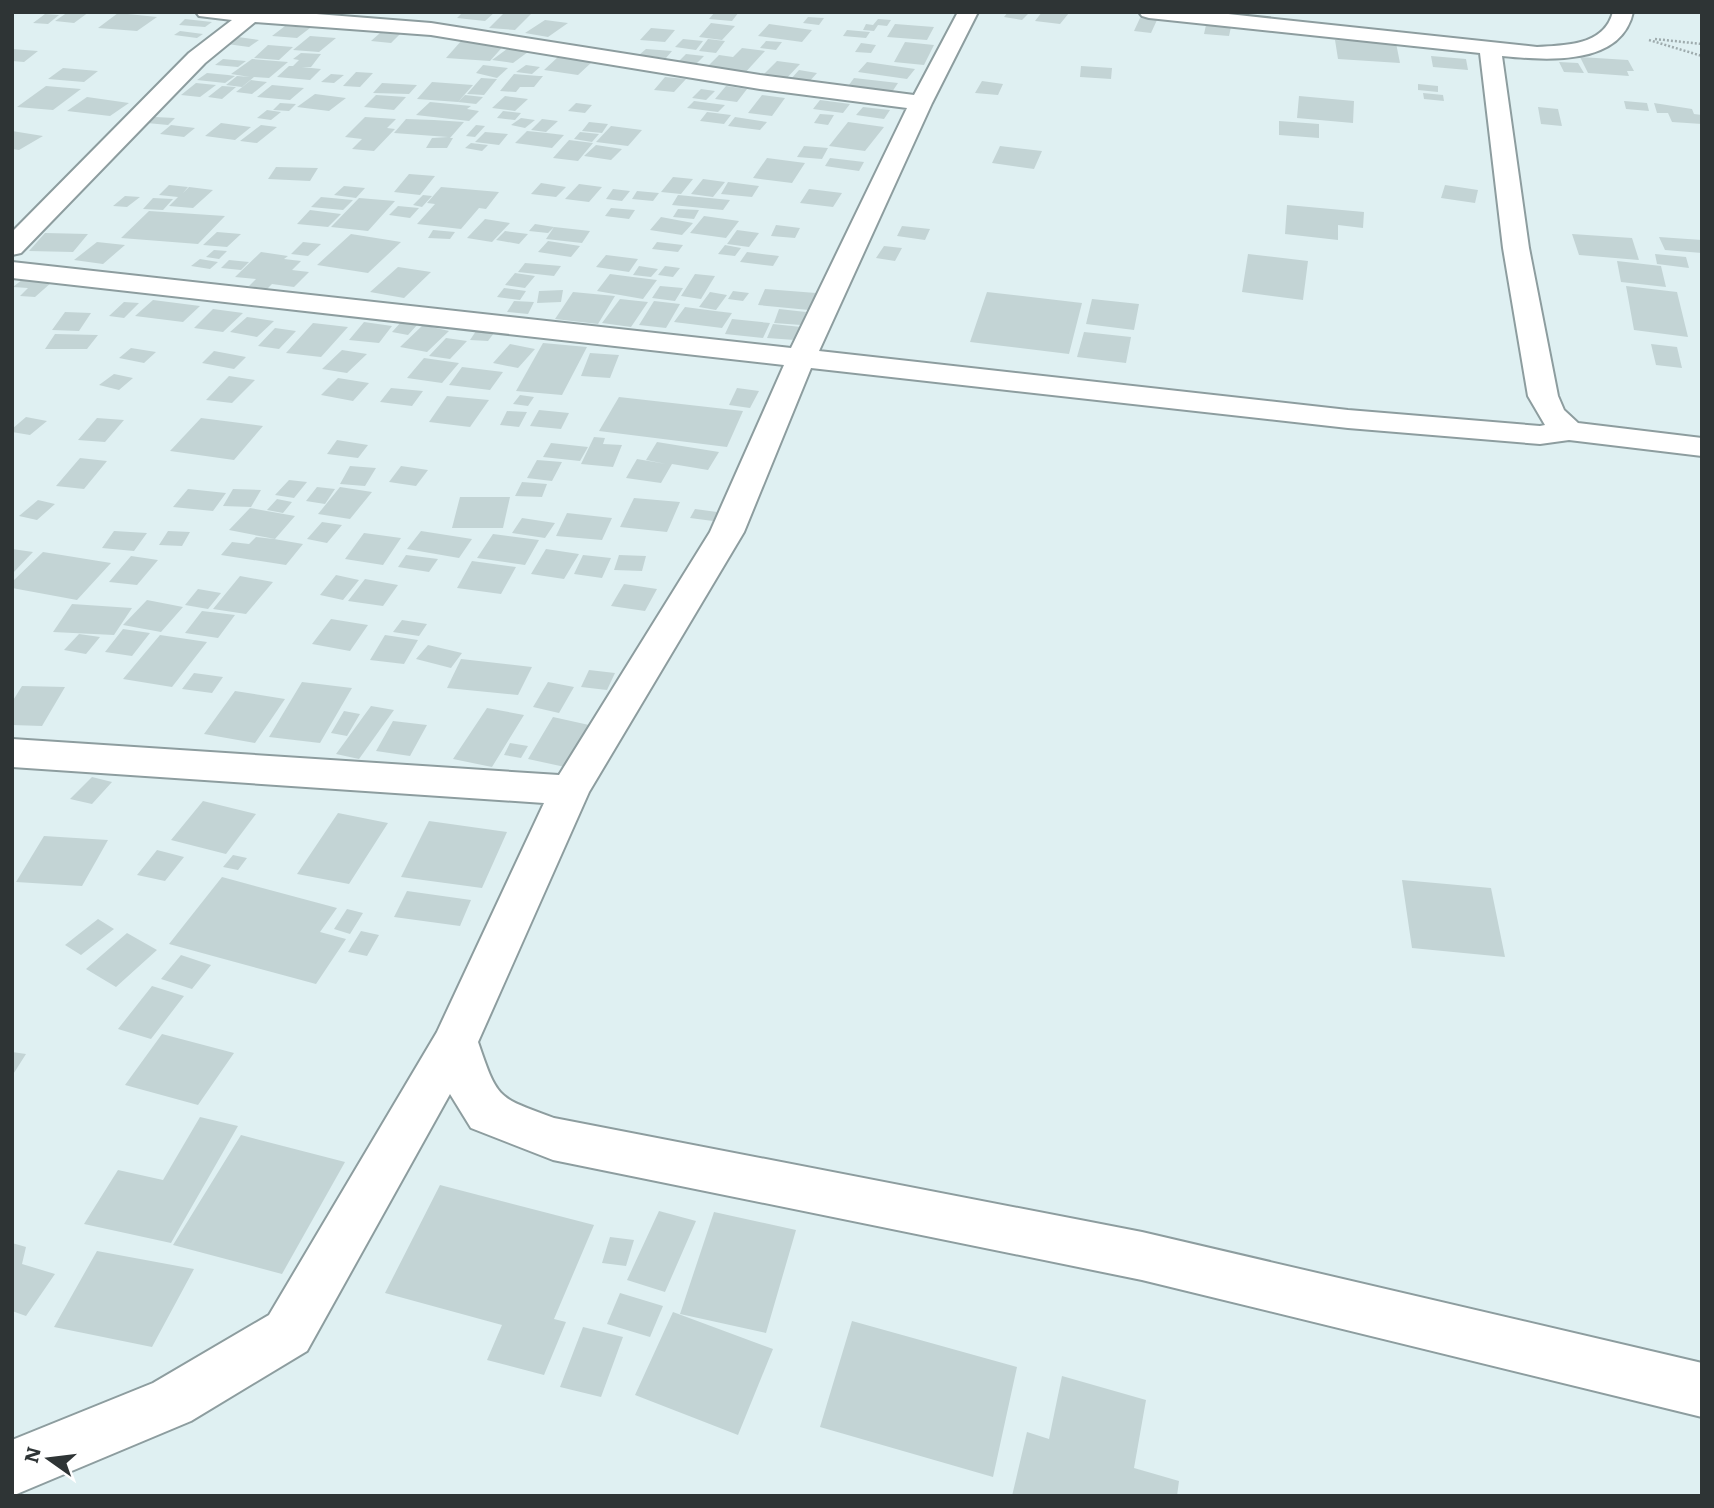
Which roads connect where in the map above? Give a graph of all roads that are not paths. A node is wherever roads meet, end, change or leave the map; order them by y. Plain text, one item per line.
1 (206, 12) edge
2 (968, 12) edge
3 (1149, 12) edge
4 (1623, 12) edge
5 (253, 14) edge
6 (1490, 50) junction
7 (920, 103) junction
8 (12, 247) edge
9 (12, 270) edge
10 (801, 358) junction
11 (1569, 430) junction
12 (1702, 446) edge
13 (12, 753) edge
14 (570, 790) junction
15 (455, 1042) junction
16 (1702, 1390) edge
17 (12, 1468) edge

1 - 5 street
2 - 7 street
3 - 6 street
4 - 6 street
5 - 7 street
5 - 8 street
6 - 11 street
7 - 10 street
9 - 10 street
10 - 11 street
10 - 14 street
11 - 12 street
13 - 14 street
14 - 15 street
15 - 16 street
15 - 17 street

